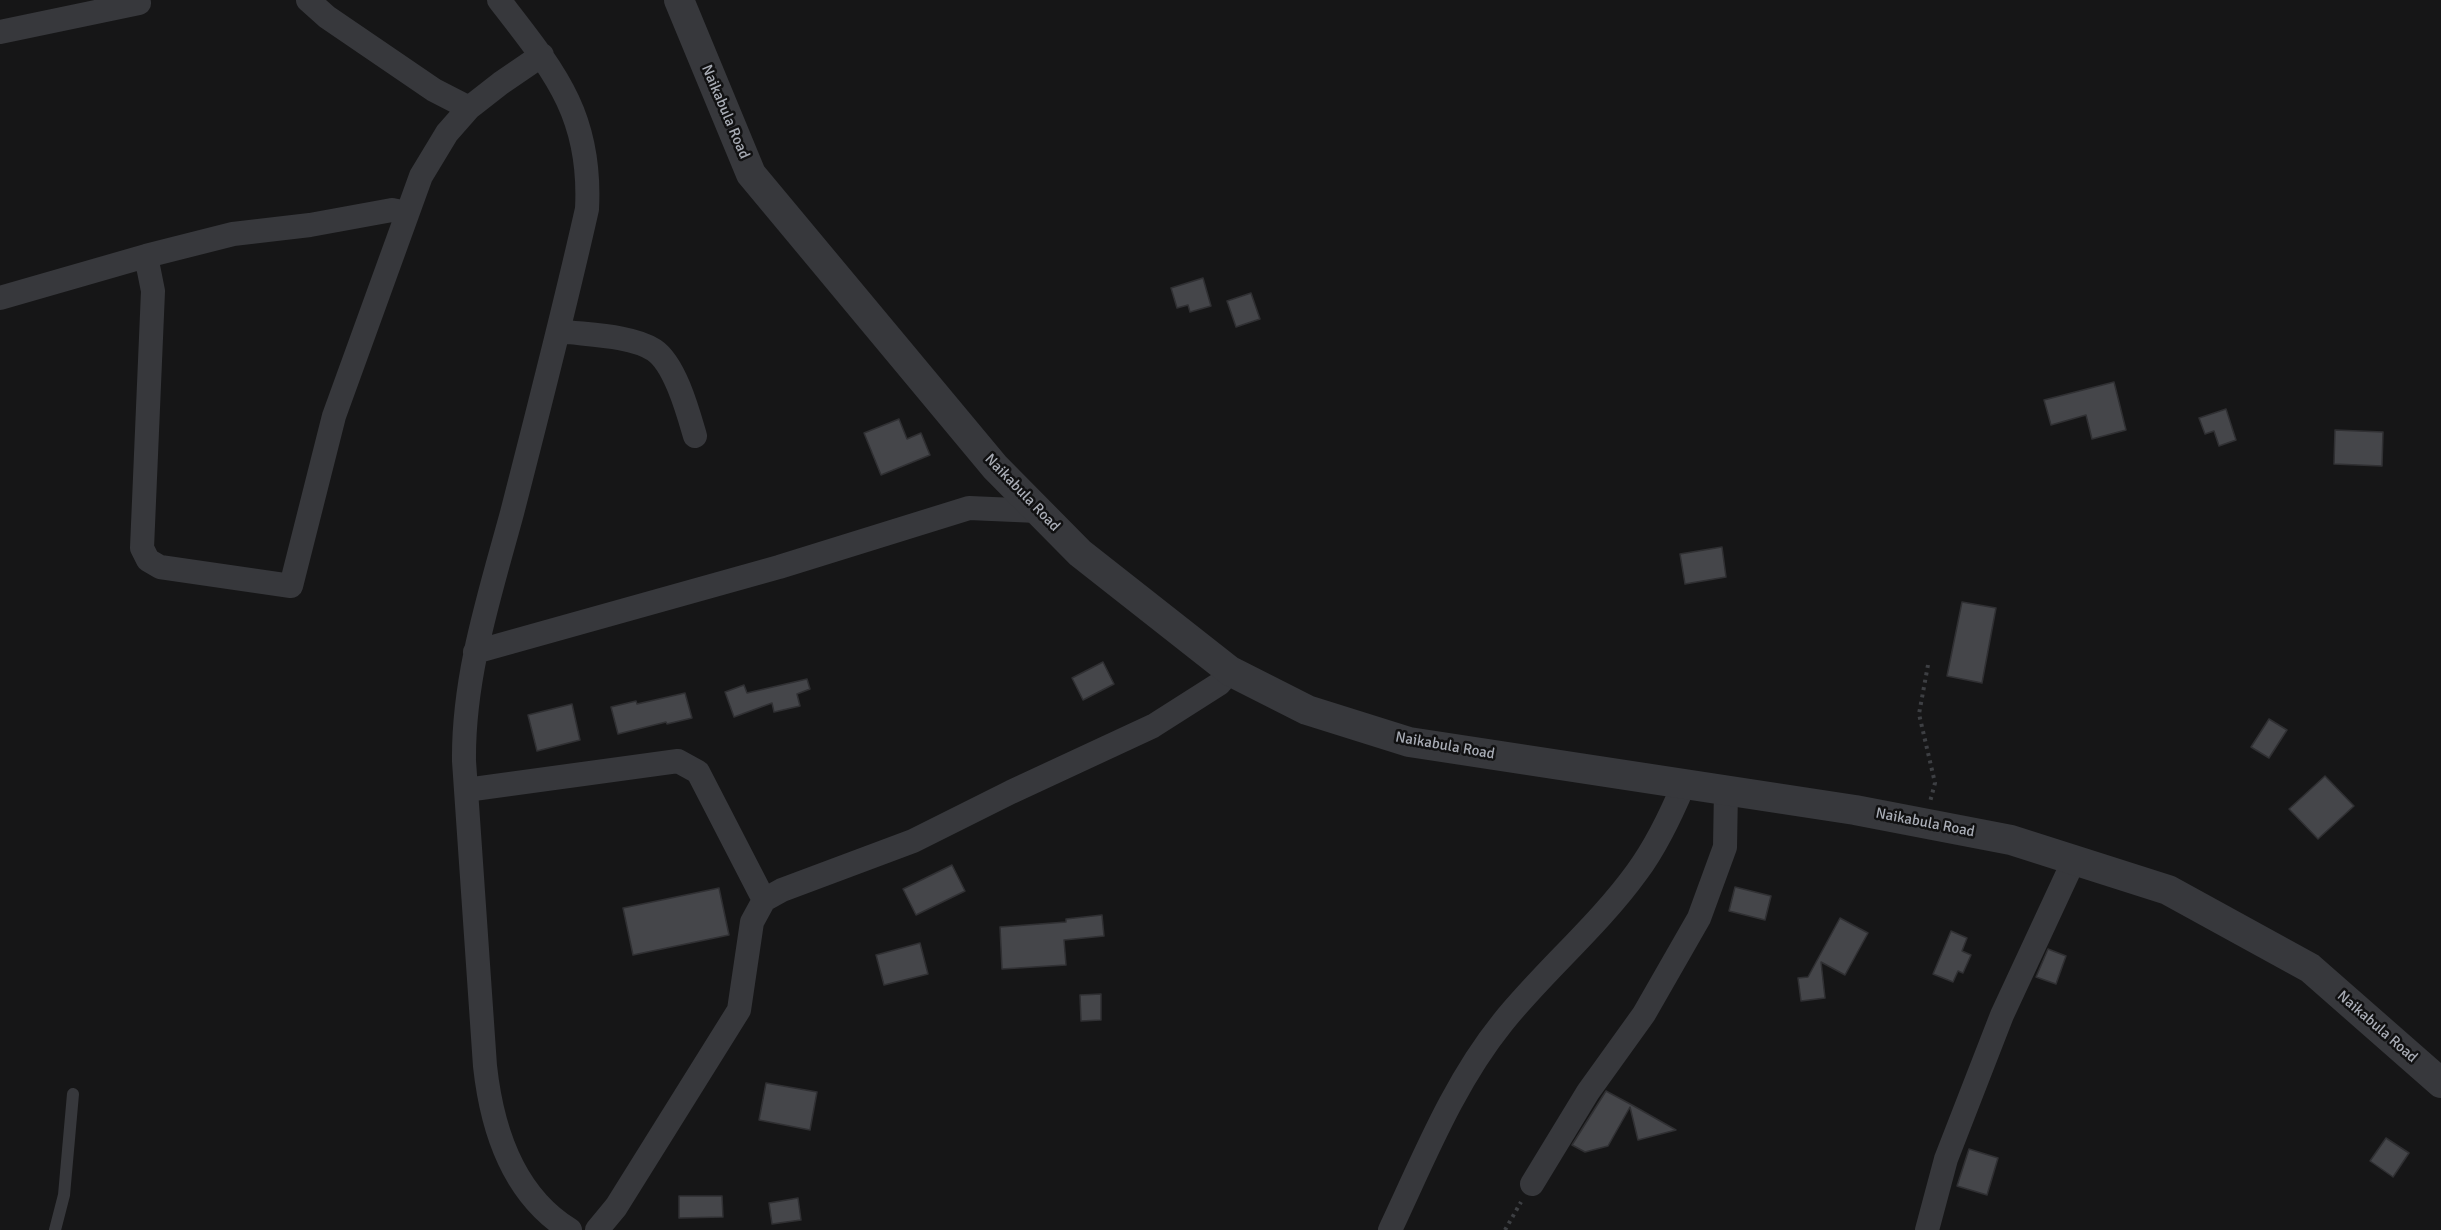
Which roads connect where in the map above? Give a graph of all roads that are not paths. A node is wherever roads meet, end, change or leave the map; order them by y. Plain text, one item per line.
1 (308, 0) edge
2 (499, 0) edge
3 (679, 0) edge
4 (139, 3) dead end
5 (0, 32) edge
6 (542, 55) junction
7 (469, 108) junction
8 (406, 213) junction
9 (147, 256) junction
10 (0, 298) edge
11 (559, 331) junction
12 (696, 436) dead end
13 (1038, 511) junction
14 (475, 652) junction
15 (1230, 671) junction
16 (1684, 784) junction
17 (466, 790) junction
18 (1726, 790) junction
19 (2074, 860) junction
20 (764, 900) junction
21 (2441, 1083) edge
22 (73, 1094) dead end
23 (1533, 1184) road end
24 (55, 1230) edge
25 (570, 1230) edge
26 (597, 1230) edge
27 (1390, 1230) edge
28 (1927, 1230) edge

1 - 7 street
2 - 6 street
3 - 13 street, Naikabula Road
4 - 5 street
6 - 7 street
6 - 11 street
7 - 8 street
8 - 9 street
8 - 9 street
9 - 10 street
11 - 12 street
11 - 14 street
13 - 14 street
13 - 15 street, Naikabula Road
14 - 17 street
15 - 16 street, Naikabula Road
15 - 20 street
16 - 18 street, Naikabula Road
16 - 27 street
17 - 20 street
17 - 25 street
18 - 19 street, Naikabula Road
18 - 23 street
19 - 21 street, Naikabula Road
19 - 28 street
20 - 26 street
22 - 24 lane

